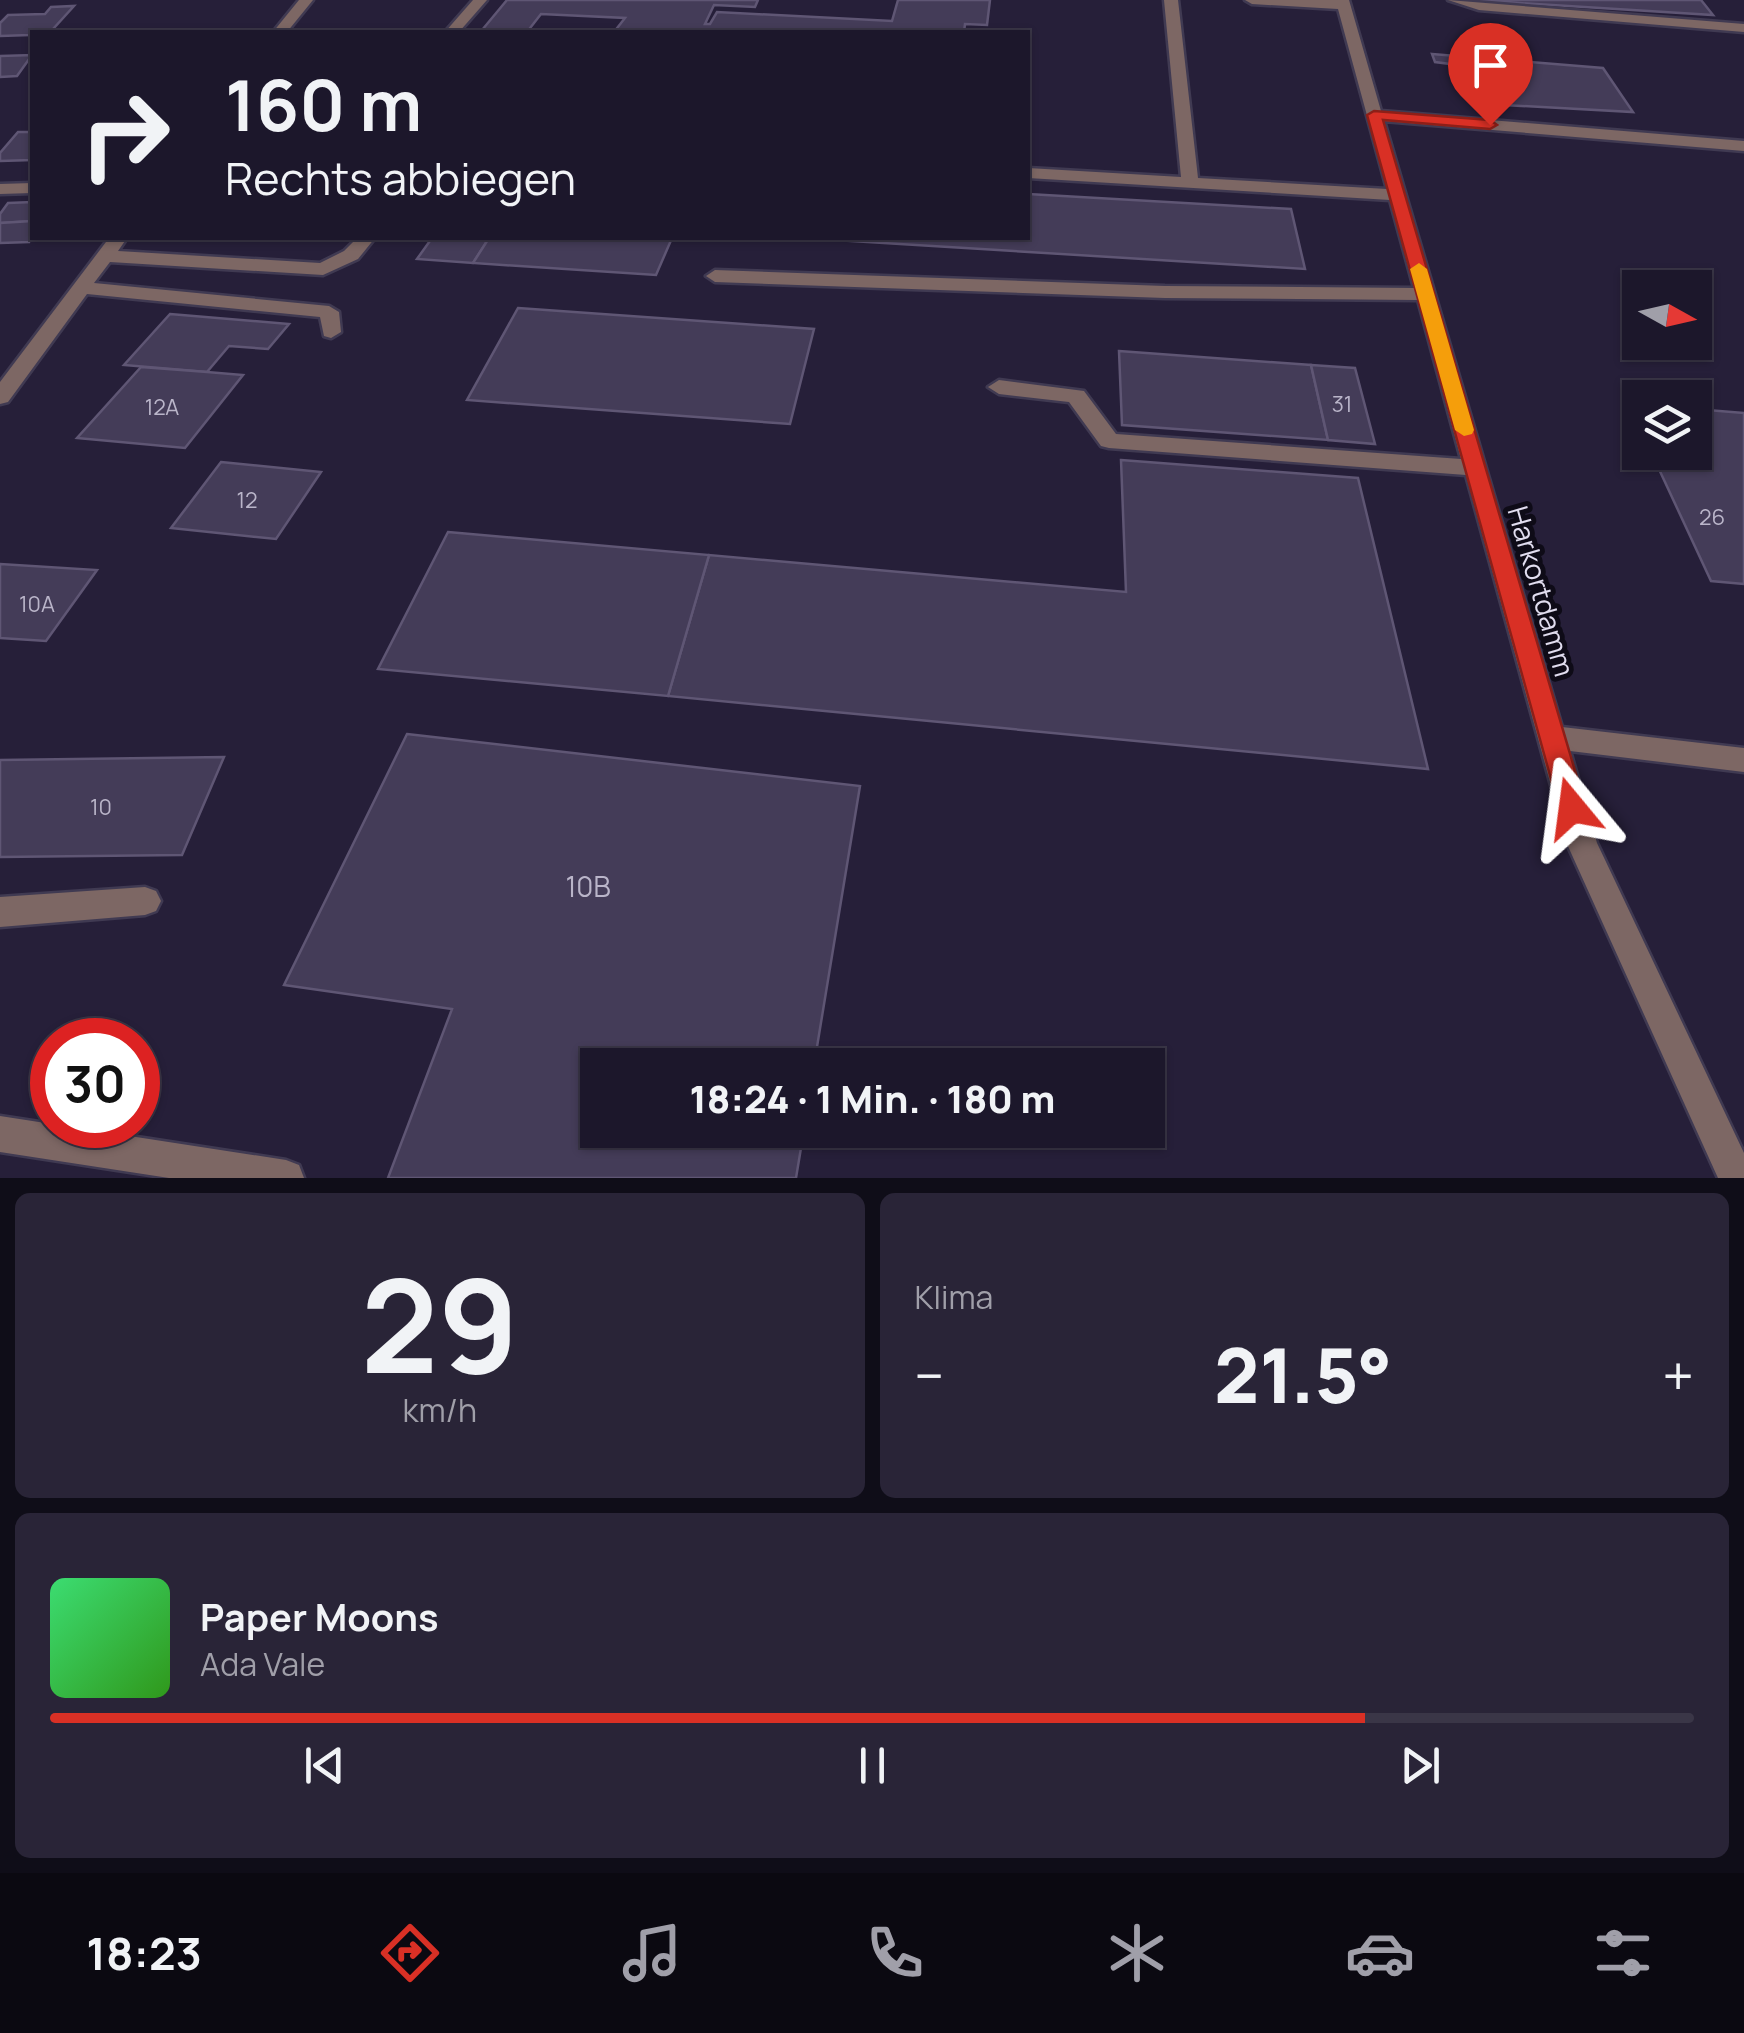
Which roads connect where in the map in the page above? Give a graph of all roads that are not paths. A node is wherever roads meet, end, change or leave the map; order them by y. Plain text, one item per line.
1 (306, 0) edge
2 (480, 0) edge
3 (1171, 0) edge
4 (1252, 0) edge
5 (1456, 0) edge
6 (1343, 2) edge
7 (1744, 28) edge
8 (282, 30) edge
9 (454, 30) edge
10 (1374, 115) junction
11 (1744, 146) edge
12 (1030, 173) edge
13 (1190, 184) junction
14 (30, 188) edge
15 (0, 190) edge
16 (1398, 196) junction
17 (116, 240) edge
18 (364, 240) edge
19 (103, 256) junction
20 (715, 276) dead end
21 (79, 287) junction
22 (1426, 294) junction
23 (331, 332) dead end
24 (999, 387) dead end
25 (2, 390) edge
26 (1476, 468) junction
27 (1552, 737) junction
28 (1744, 760) edge
29 (145, 900) dead end
30 (0, 912) edge
31 (0, 1134) edge
32 (286, 1178) edge
33 (1737, 1178) edge

1 - 8 street
2 - 9 street
3 - 13 street
4 - 6 street
5 - 7 street
6 - 10 street, Harkortdamm
10 - 11 street
10 - 16 street, Harkortdamm
12 - 13 street
13 - 16 street
14 - 15 street
16 - 22 street, Harkortdamm
17 - 19 street
18 - 19 street
19 - 21 street
20 - 22 street
21 - 23 street
21 - 25 street
22 - 26 street, Harkortdamm
24 - 26 street
26 - 27 street, Harkortdamm
27 - 28 street
27 - 33 street, Harkortdamm
29 - 30 street
31 - 32 street

